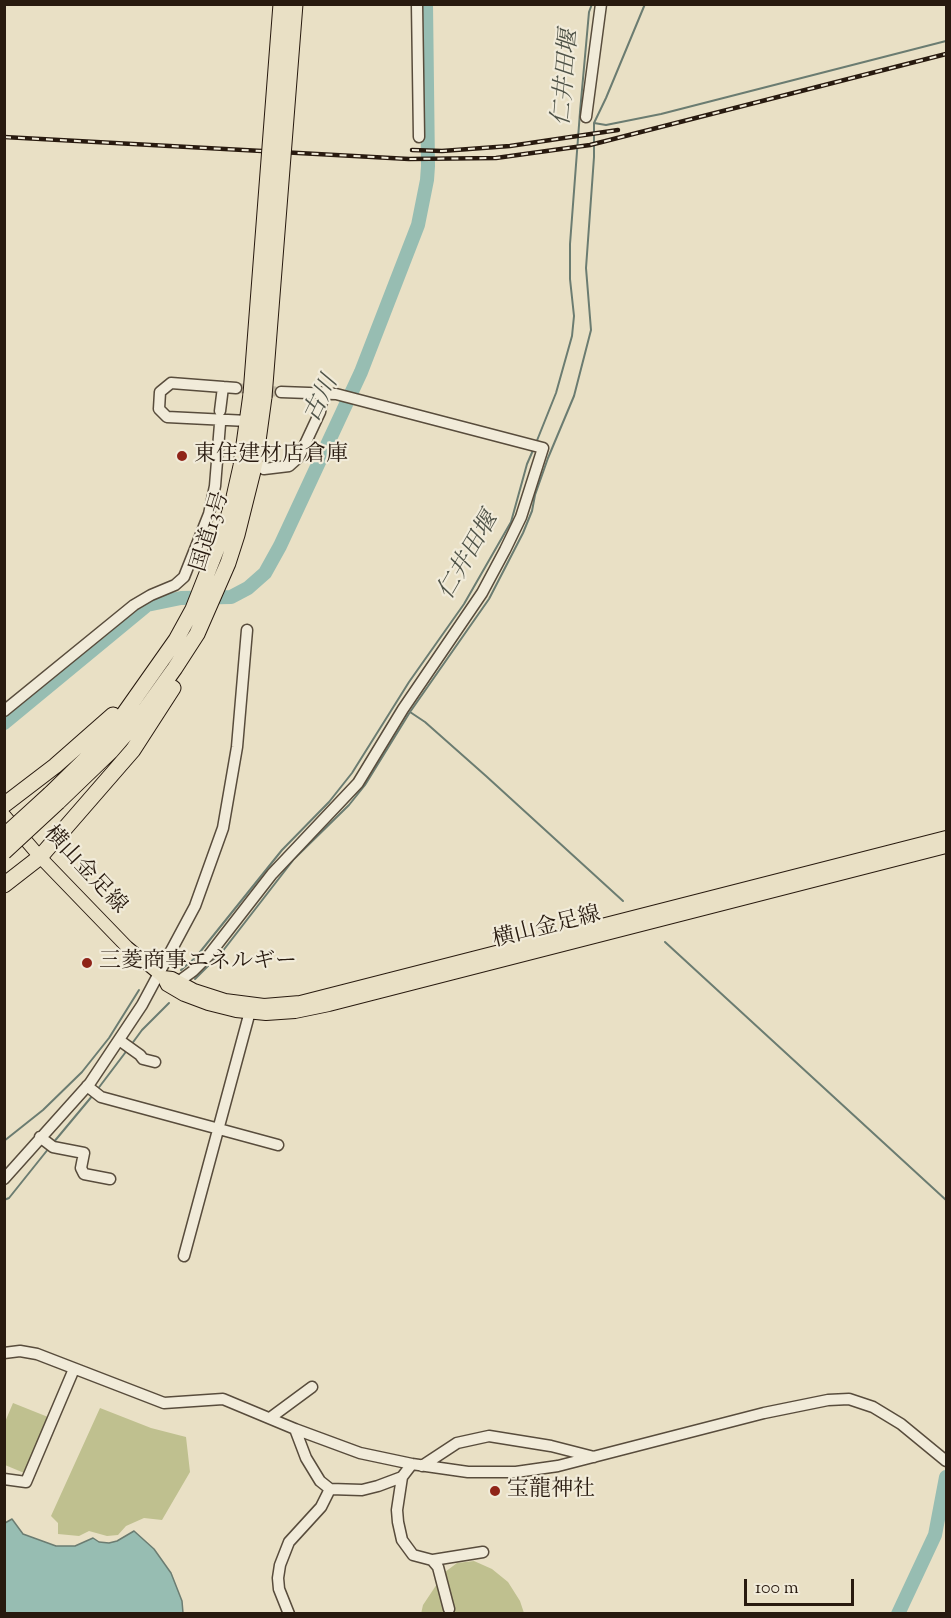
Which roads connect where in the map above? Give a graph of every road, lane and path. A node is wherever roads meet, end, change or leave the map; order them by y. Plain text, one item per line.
1 (281, 4) edge
2 (296, 4) edge
3 (417, 4) edge
4 (601, 4) edge
5 (586, 117) dead end
6 (419, 137) dead end
7 (223, 387) junction
8 (236, 388) tunnel mouth
9 (281, 392) tunnel mouth
10 (330, 393) junction
11 (257, 396) junction
12 (220, 411) dead end
13 (248, 422) junction
14 (220, 423) dead end
15 (255, 464) junction
16 (210, 588) junction
17 (200, 609) junction
18 (247, 630) dead end
19 (197, 634) junction
20 (155, 673) junction
21 (4, 711) edge
22 (54, 798) junction
23 (4, 805) edge
24 (4, 815) edge
25 (4, 836) edge
26 (946, 837) edge
27 (946, 847) edge
28 (4, 852) edge
29 (40, 857) junction
30 (4, 885) edge
31 (161, 976) junction
32 (178, 982) junction
33 (251, 1008) junction
34 (126, 1045) junction
35 (155, 1062) dead end
36 (92, 1090) junction
37 (219, 1130) junction
38 (46, 1142) junction
39 (278, 1145) dead end
40 (4, 1179) edge
41 (110, 1179) dead end
42 (184, 1256) dead end
43 (4, 1353) edge
44 (74, 1369) junction
45 (312, 1387) dead end
46 (270, 1418) junction
47 (295, 1429) junction
48 (594, 1457) junction
49 (945, 1460) edge
50 (417, 1465) junction
51 (402, 1477) junction
52 (4, 1479) edge
53 (330, 1490) junction
54 (483, 1552) dead end
55 (433, 1560) junction
56 (449, 1609) dead end
57 (289, 1614) edge

1 - 11 highway, 国道13号, bridge
2 - 11 highway, 国道13号, bridge
3 - 6 street
4 - 5 street
7 - 8 street
7 - 12 street
7 - 13 street
9 - 10 street
10 - 15 street
10 - 32 street
11 - 13 highway, 国道13号
11 - 15 highway, 国道13号
13 - 16 highway, 国道13号
14 - 21 street
15 - 16 highway, 国道13号
16 - 17 highway, 国道13号
17 - 19 highway, 国道13号
17 - 20 highway, 国道13号
18 - 31 street
19 - 22 highway, 国道13号
19 - 29 highway
20 - 22 highway, 国道13号
20 - 23 highway
22 - 25 highway, 国道13号, bridge
22 - 28 highway, 国道13号, bridge
24 - 29 main road, 横山金足線
26 - 33 main road, 横山金足線
27 - 33 main road, 横山金足線
29 - 30 highway
29 - 31 main road, 横山金足線
31 - 32 main road, 横山金足線
31 - 33 main road, 横山金足線
31 - 34 street
32 - 33 main road, 横山金足線
33 - 37 street
34 - 35 street
34 - 36 street
36 - 37 street
36 - 38 street
37 - 39 street
37 - 42 street
38 - 40 street
38 - 41 street
43 - 44 street
44 - 46 street
44 - 52 street
45 - 46 street
46 - 47 street
47 - 50 street
47 - 53 street
48 - 49 street
48 - 50 street
48 - 50 street
50 - 51 street
51 - 53 street
51 - 55 street
53 - 57 street
54 - 55 street
55 - 56 street

